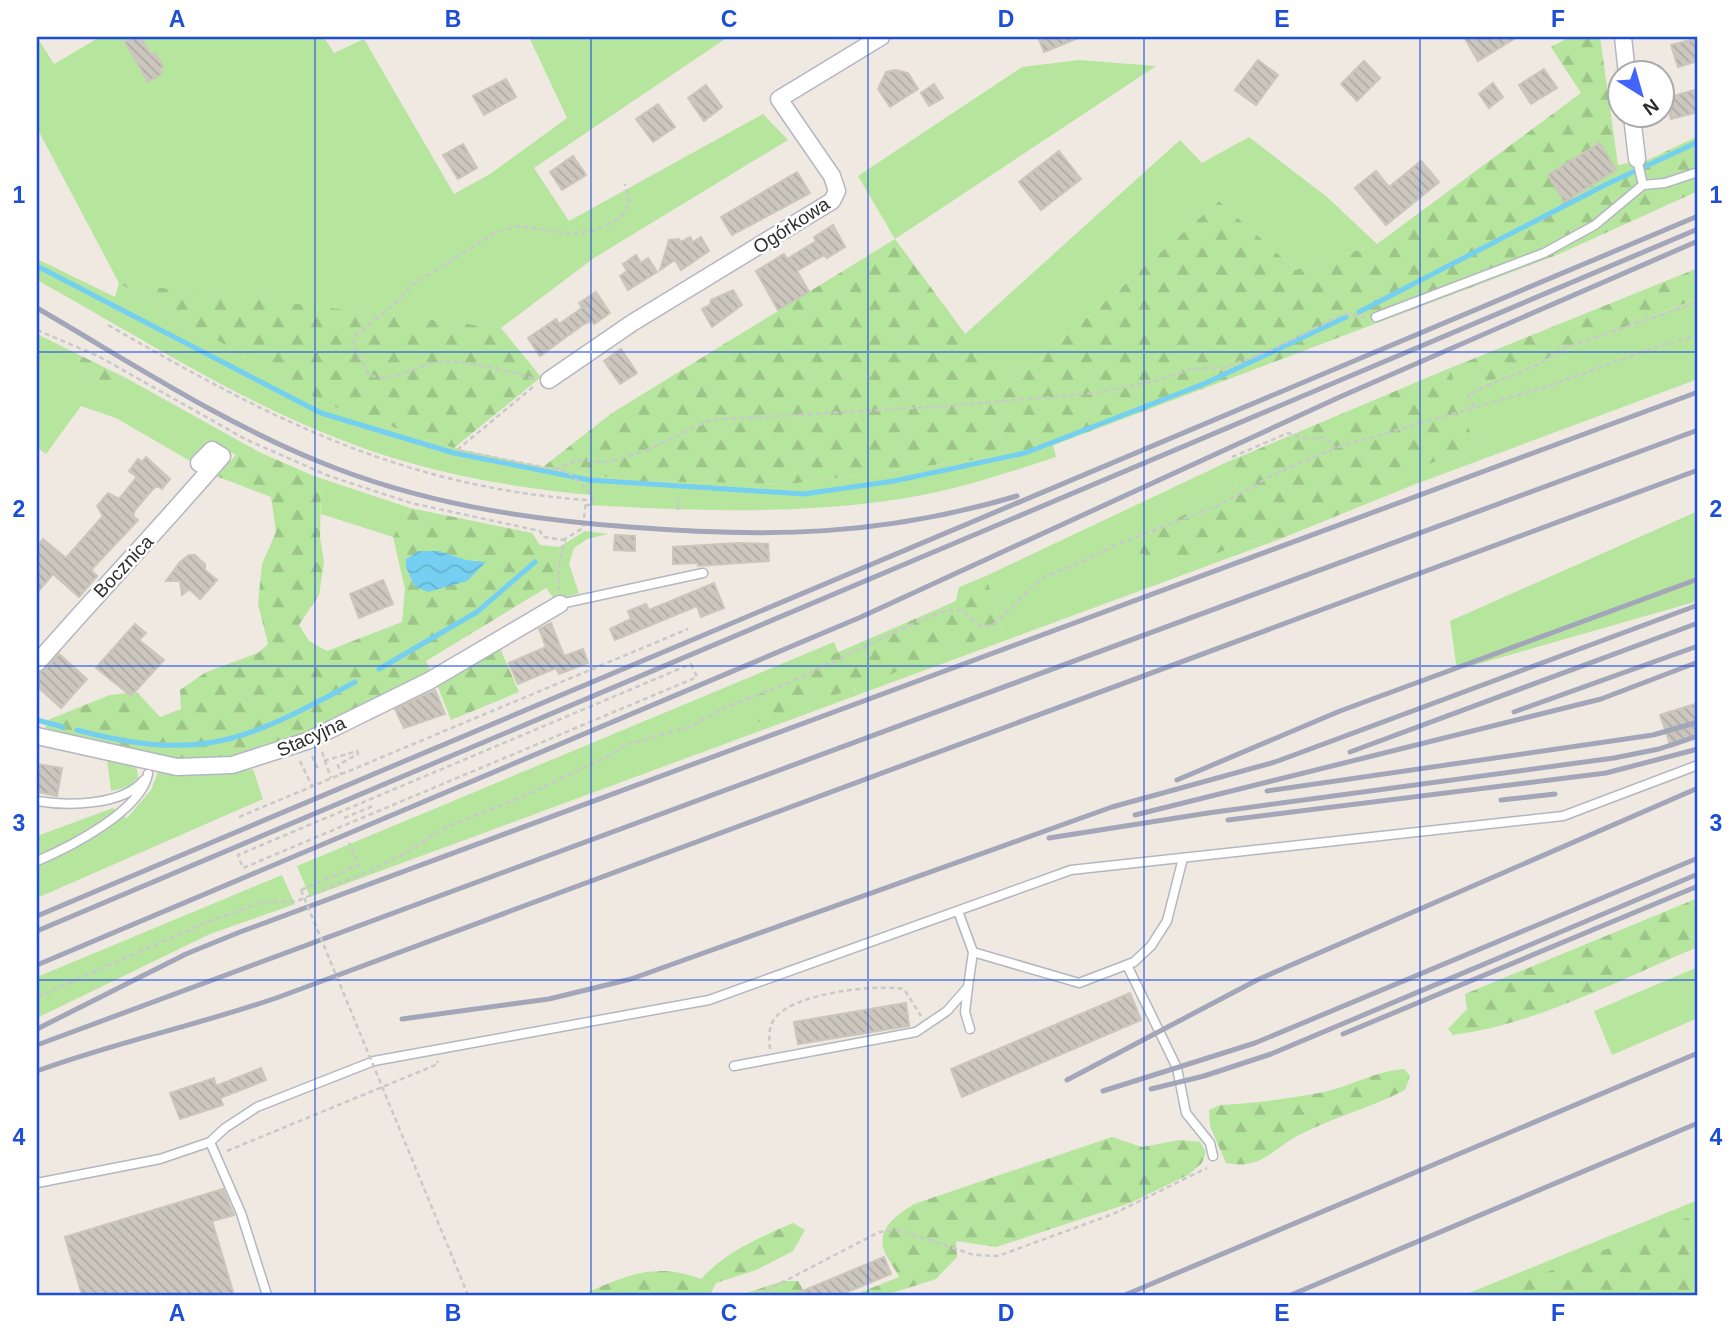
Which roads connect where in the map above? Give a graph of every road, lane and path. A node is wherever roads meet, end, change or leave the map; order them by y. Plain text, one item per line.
1 (881, 37) edge
2 (1623, 37) edge
3 (1625, 60) edge
4 (1634, 130) edge
5 (1637, 159) joint
6 (1698, 172) edge
7 (1642, 182) junction
8 (625, 184) dead end
9 (1698, 302) edge
10 (1376, 317) joint
11 (108, 325) dead end
12 (37, 330) edge
13 (1698, 335) edge
14 (549, 380) dead end
15 (1474, 407) junction
16 (1335, 448) junction
17 (1233, 457) dead end
18 (210, 470) dead end
19 (555, 470) junction
20 (678, 497) dead end
21 (585, 505) junction
22 (678, 510) dead end
23 (565, 540) junction
24 (558, 570) dead end
25 (703, 573) dead end
26 (560, 604) joint
27 (688, 629) dead end
28 (37, 663) edge
29 (37, 736) edge
30 (319, 745) dead end
31 (297, 755) dead end
32 (312, 755) dead end
33 (324, 761) junction
34 (1698, 765) edge
35 (151, 768) junction
36 (318, 769) dead end
37 (341, 774) junction
38 (331, 778) junction
39 (312, 786) junction
40 (37, 800) edge
41 (370, 800) junction
42 (373, 806) junction
43 (375, 813) junction
44 (239, 817) dead end
45 (344, 818) dead end
46 (349, 842) dead end
47 (1183, 858) junction
48 (37, 861) edge
49 (958, 911) junction
50 (973, 952) junction
51 (1127, 965) junction
52 (968, 987) junction
53 (37, 997) edge
54 (926, 1025) junction
55 (970, 1029) dead end
56 (770, 1061) junction
57 (734, 1066) dead end
58 (428, 1069) dead end
59 (383, 1089) junction
60 (210, 1142) junction
61 (217, 1154) junction
62 (1213, 1156) joint
63 (37, 1183) edge
64 (267, 1295) edge
65 (468, 1295) edge
66 (758, 1295) edge

1 - 14 street, Ogórkowa
2 - 3 street
4 - 5 street
5 - 7 lane
6 - 7 lane
7 - 10 lane
8 - 19 path
9 - 15 path
10 - 19 path
11 - 21 path
12 - 23 path
13 - 15 path
15 - 16 path
16 - 17 path
16 - 53 path
18 - 28 street, Bocznica
19 - 21 path
20 - 22 path
21 - 23 path
23 - 24 path
25 - 26 lane
26 - 35 street, Stacyjna
27 - 37 path
29 - 35 street, Stacyjna
30 - 33 path
31 - 39 path
32 - 36 path
33 - 37 path
33 - 38 path
34 - 47 lane
35 - 40 lane
35 - 48 lane
37 - 38 path
38 - 39 path
39 - 44 path
41 - 42 path
41 - 43 path
41 - 43 path
42 - 43 path
42 - 45 path
46 - 59 path, bridge
47 - 49 lane
47 - 51 lane
49 - 50 lane
49 - 60 lane
50 - 51 lane
50 - 52 lane
51 - 62 lane
52 - 54 lane
52 - 55 lane
54 - 56 lane
54 - 56 path
56 - 57 lane
58 - 59 path
59 - 61 path
59 - 65 path, bridge
60 - 61 lane
60 - 63 lane
61 - 64 lane
62 - 66 path

